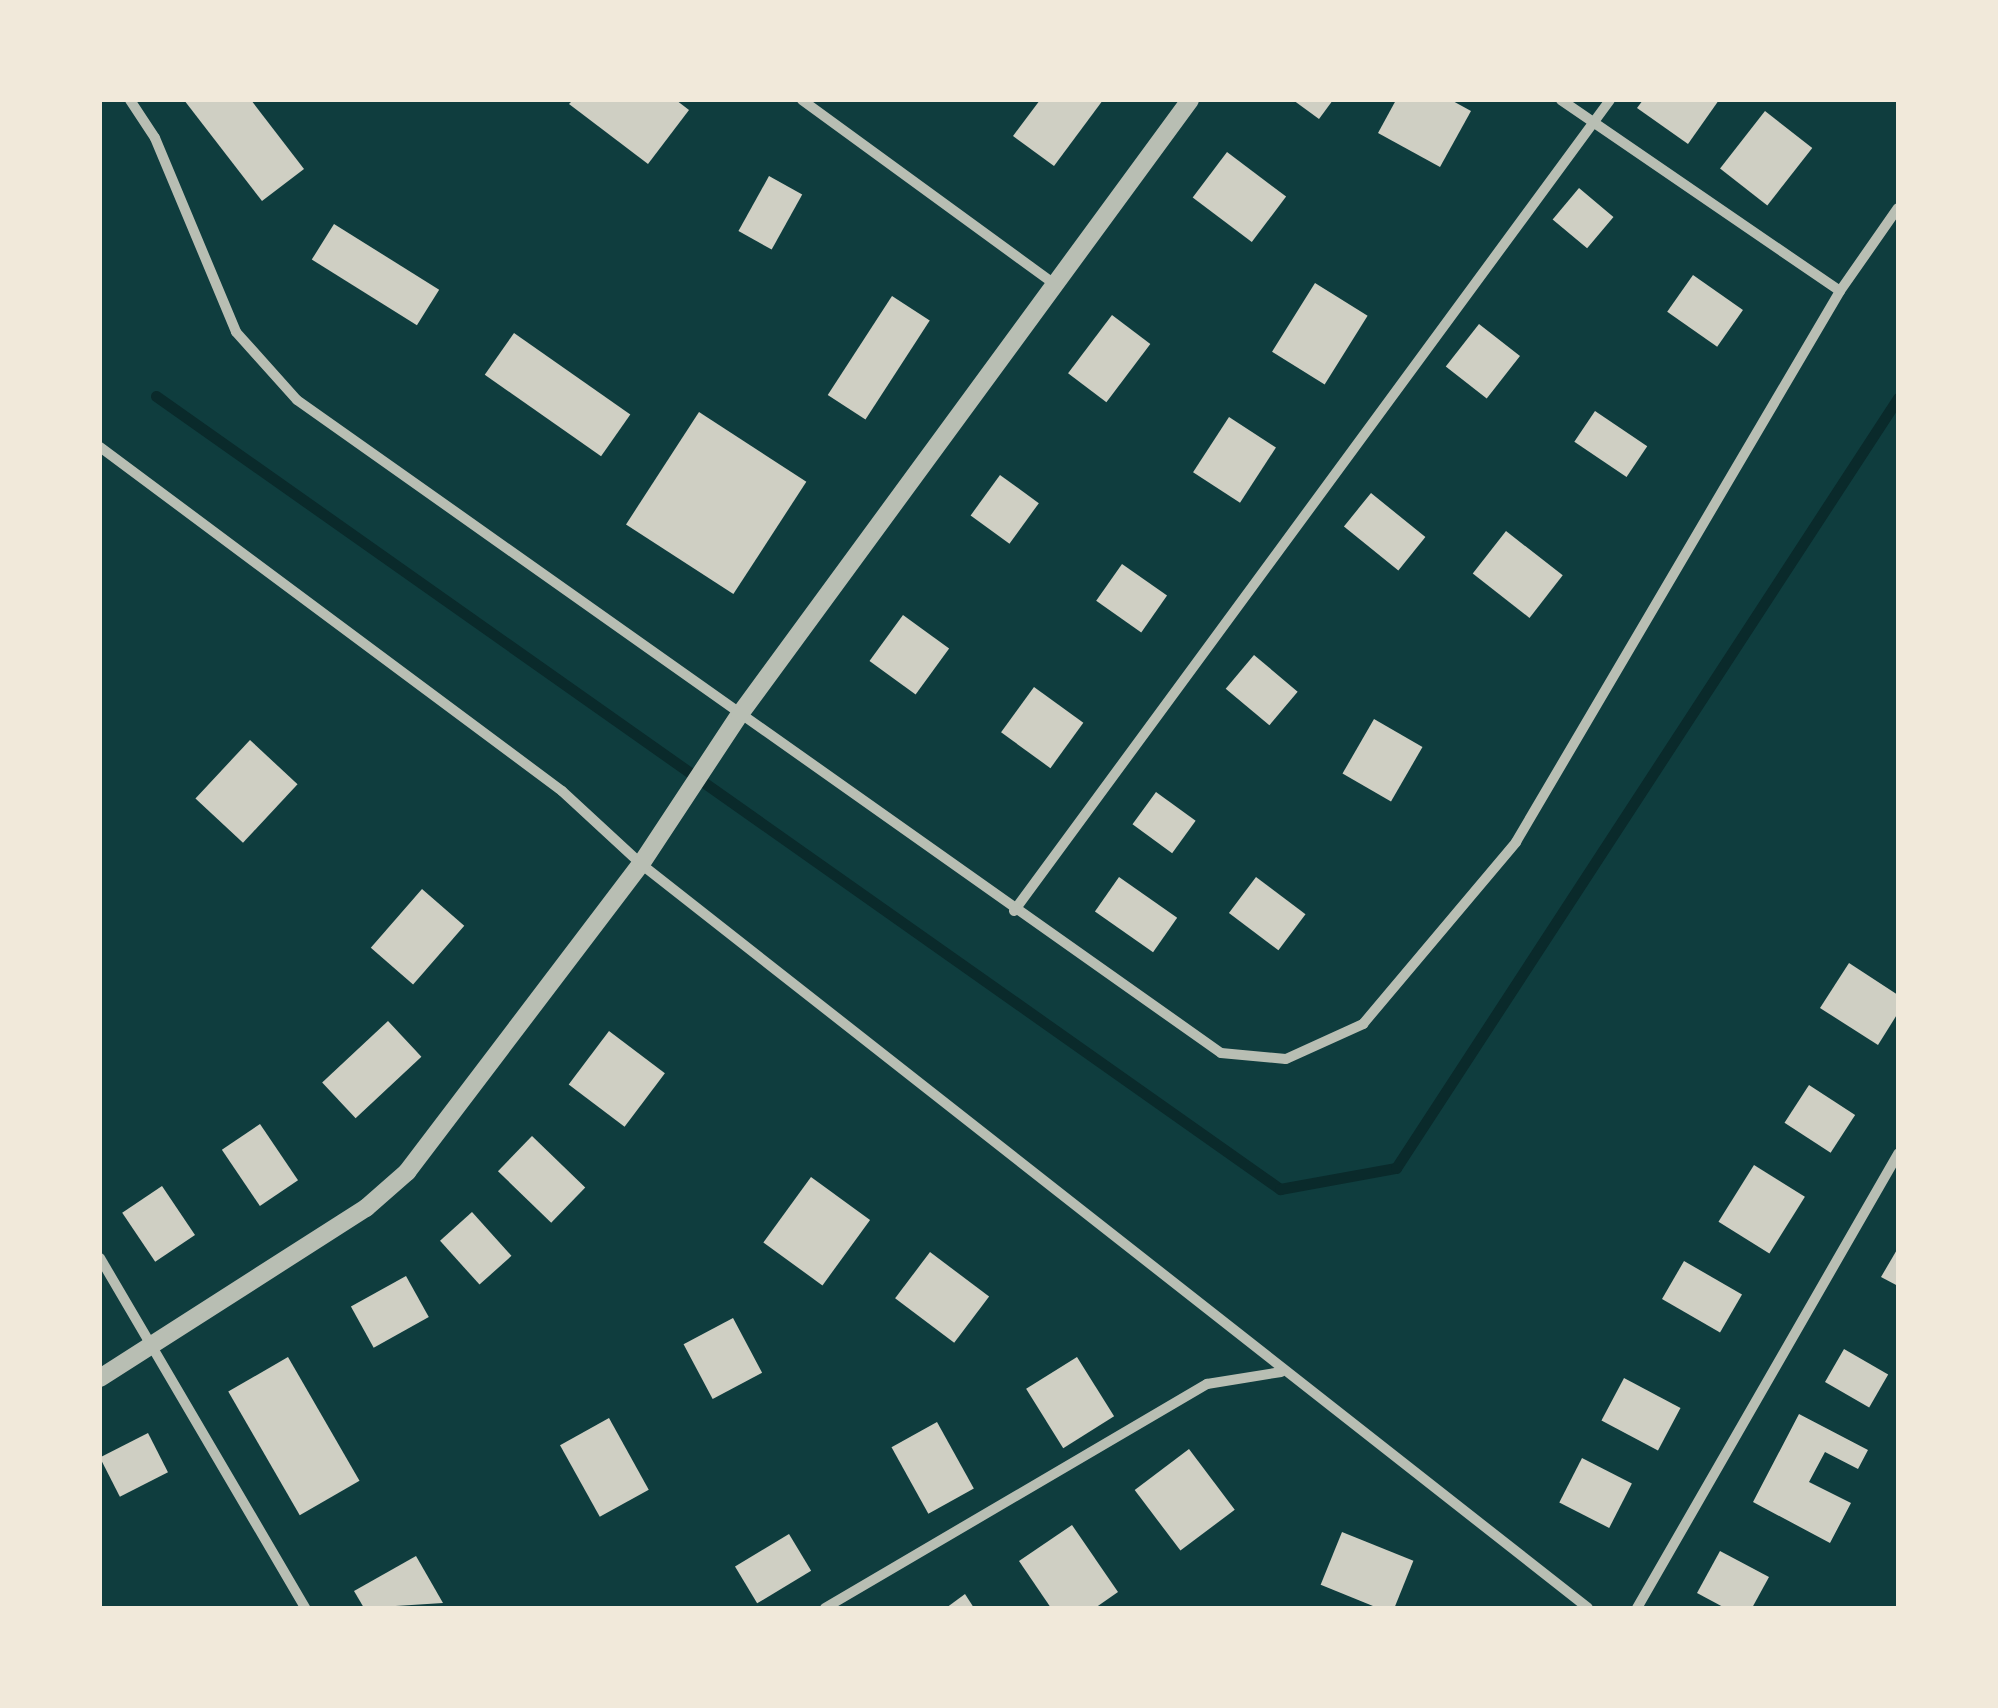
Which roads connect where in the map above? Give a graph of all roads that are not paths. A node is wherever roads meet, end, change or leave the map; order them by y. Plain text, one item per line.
1 (130, 100) edge
2 (802, 100) edge
3 (1190, 100) edge
4 (1561, 100) edge
5 (1610, 100) edge
6 (1594, 123) junction
7 (1898, 208) edge
8 (1054, 284) junction
9 (1840, 290) junction
10 (100, 447) edge
11 (740, 714) junction
12 (641, 864) junction
13 (1014, 911) junction
14 (1898, 1154) edge
15 (100, 1258) edge
16 (153, 1348) junction
17 (1281, 1372) junction
18 (100, 1378) edge
19 (304, 1608) edge
20 (825, 1608) edge
21 (1588, 1608) edge
22 (1637, 1608) edge

1 - 11 street
2 - 8 street
3 - 8 street
4 - 6 street
5 - 6 street
6 - 9 street
6 - 13 street
7 - 9 street
8 - 11 street
9 - 13 street
10 - 12 street
11 - 12 street
11 - 13 street
12 - 16 street
12 - 17 street
14 - 22 street
15 - 16 street
16 - 18 street
16 - 19 street
17 - 20 street
17 - 21 street

